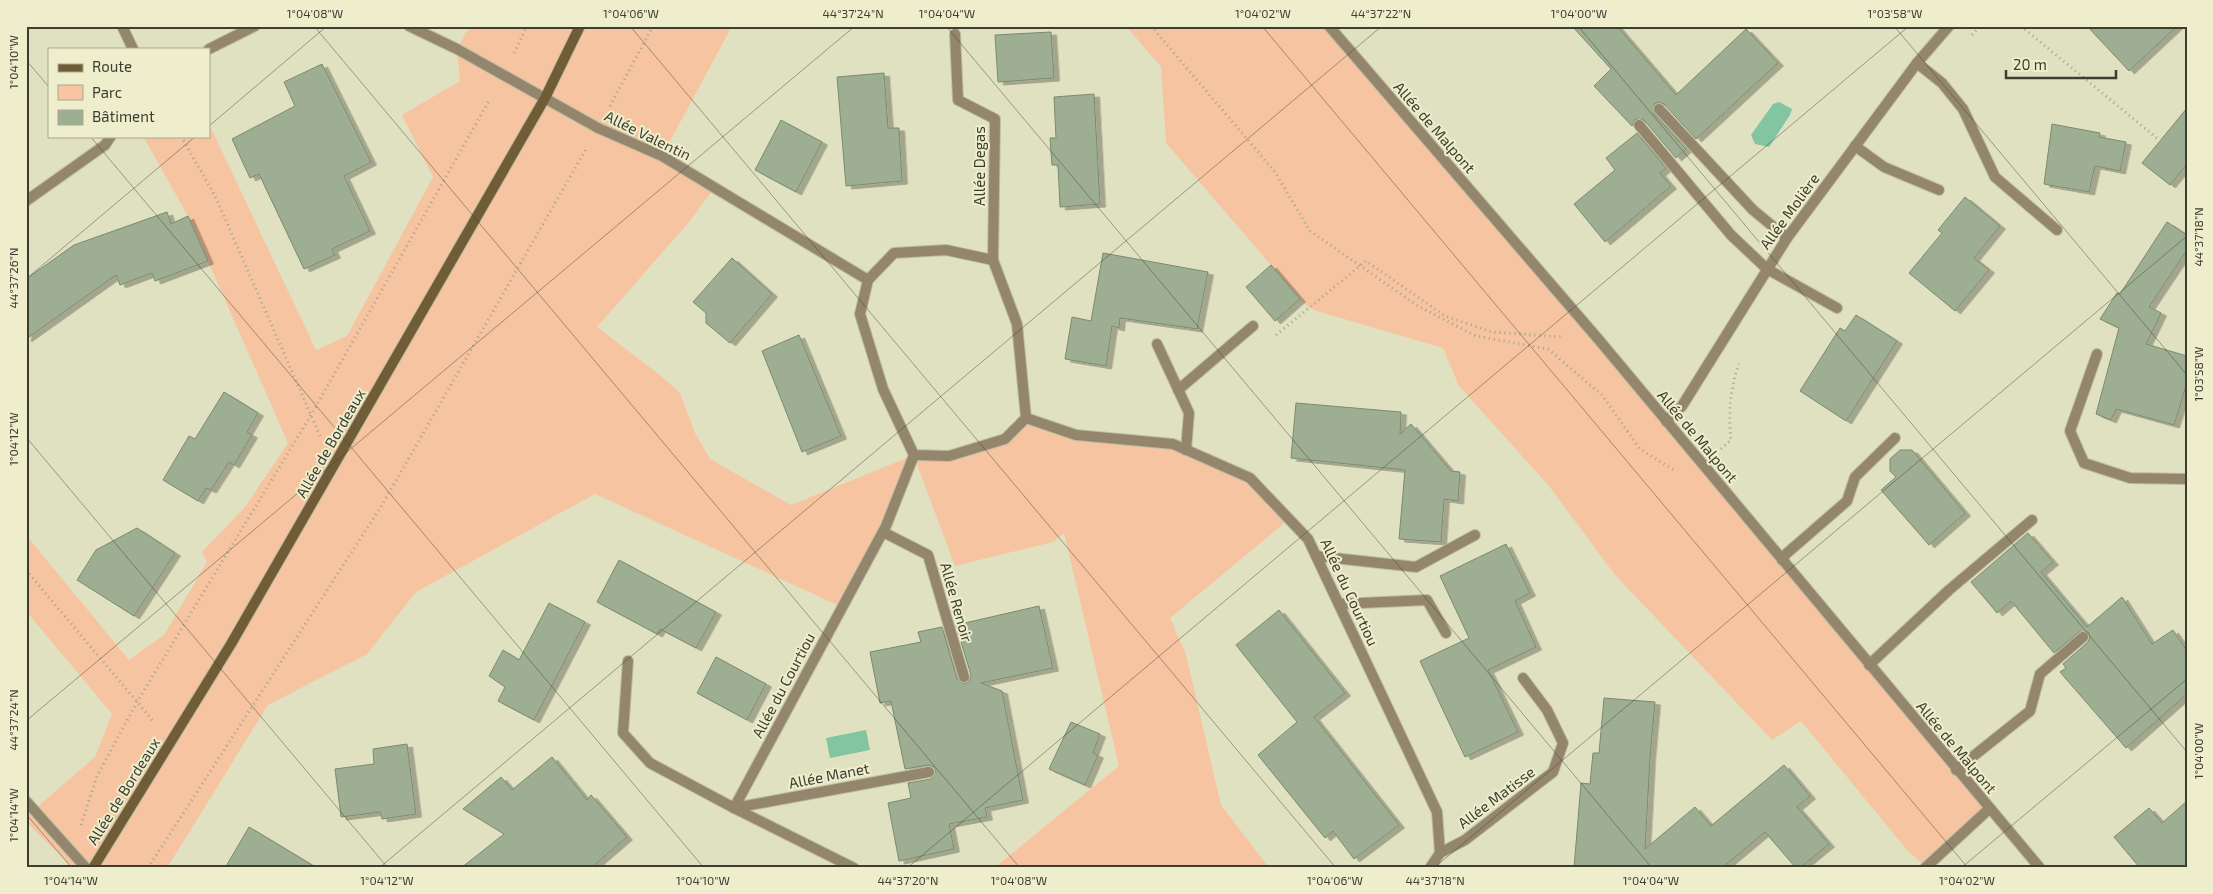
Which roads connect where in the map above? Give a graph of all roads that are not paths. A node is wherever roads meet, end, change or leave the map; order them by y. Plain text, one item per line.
1 (122, 26) edge
2 (255, 26) edge
3 (409, 26) edge
4 (580, 26) edge
5 (1329, 26) edge
6 (1949, 26) edge
7 (954, 34) dead end
8 (133, 48) edge
9 (210, 48) edge
10 (1917, 63) junction
11 (546, 98) junction
12 (1659, 109) dead end
13 (1639, 125) dead end
14 (110, 138) edge
15 (1855, 146) junction
16 (1939, 190) dead end
17 (26, 201) edge
18 (2056, 230) dead end
19 (1787, 238) junction
20 (994, 260) junction
21 (1767, 269) junction
22 (868, 280) junction
23 (1837, 308) dead end
24 (1253, 326) dead end
25 (1156, 344) dead end
26 (2097, 354) dead end
27 (1178, 390) junction
28 (1026, 418) junction
29 (1666, 421) junction
30 (1895, 438) dead end
31 (1186, 450) junction
32 (914, 455) junction
33 (2187, 479) edge
34 (2032, 520) dead end
35 (883, 532) junction
36 (1474, 535) dead end
37 (1316, 556) junction
38 (1782, 560) junction
39 (1339, 604) junction
40 (1446, 633) dead end
41 (2083, 638) dead end
42 (628, 660) dead end
43 (1869, 666) junction
44 (964, 676) dead end
45 (1523, 678) dead end
46 (1956, 770) junction
47 (929, 772) dead end
48 (26, 801) edge
49 (734, 808) junction
50 (1989, 809) junction
51 (1440, 853) junction
52 (86, 868) edge
53 (93, 868) edge
54 (854, 868) edge
55 (1430, 868) edge
56 (1925, 868) edge
57 (2040, 868) edge

1 - 8 street
2 - 9 street
3 - 11 street, Allée Valentin
4 - 11 main road, Allée de Bordeaux
5 - 29 street, Allée de Malpont
6 - 10 street, Allée Molière
7 - 20 street, Allée Degas
10 - 15 street, Allée Molière
10 - 18 street
11 - 22 street, Allée Valentin
11 - 53 main road, Allée de Bordeaux
12 - 19 street
13 - 21 street
14 - 17 street
15 - 16 street
15 - 19 street, Allée Molière
19 - 21 street, Allée Molière
20 - 22 street
20 - 28 street
21 - 23 street
21 - 29 street, Allée Molière
22 - 32 street
24 - 27 street
25 - 27 street
26 - 33 street
27 - 31 street
28 - 31 street, Allée du Courtiou
28 - 32 street
29 - 38 street, Allée de Malpont
30 - 38 street
31 - 37 street, Allée du Courtiou
32 - 35 street, Allée du Courtiou
34 - 43 street
35 - 44 street, Allée Renoir
35 - 49 street, Allée du Courtiou
36 - 37 street
37 - 39 street, Allée du Courtiou
38 - 43 street, Allée de Malpont
39 - 40 street
39 - 51 street, Allée du Courtiou
41 - 46 street
42 - 49 street
43 - 46 street, Allée de Malpont
45 - 51 street, Allée Matisse
46 - 50 street, Allée de Malpont
47 - 49 street, Allée Manet
48 - 52 street
49 - 54 street
50 - 56 street
50 - 57 street, Allée de Malpont
51 - 55 street

